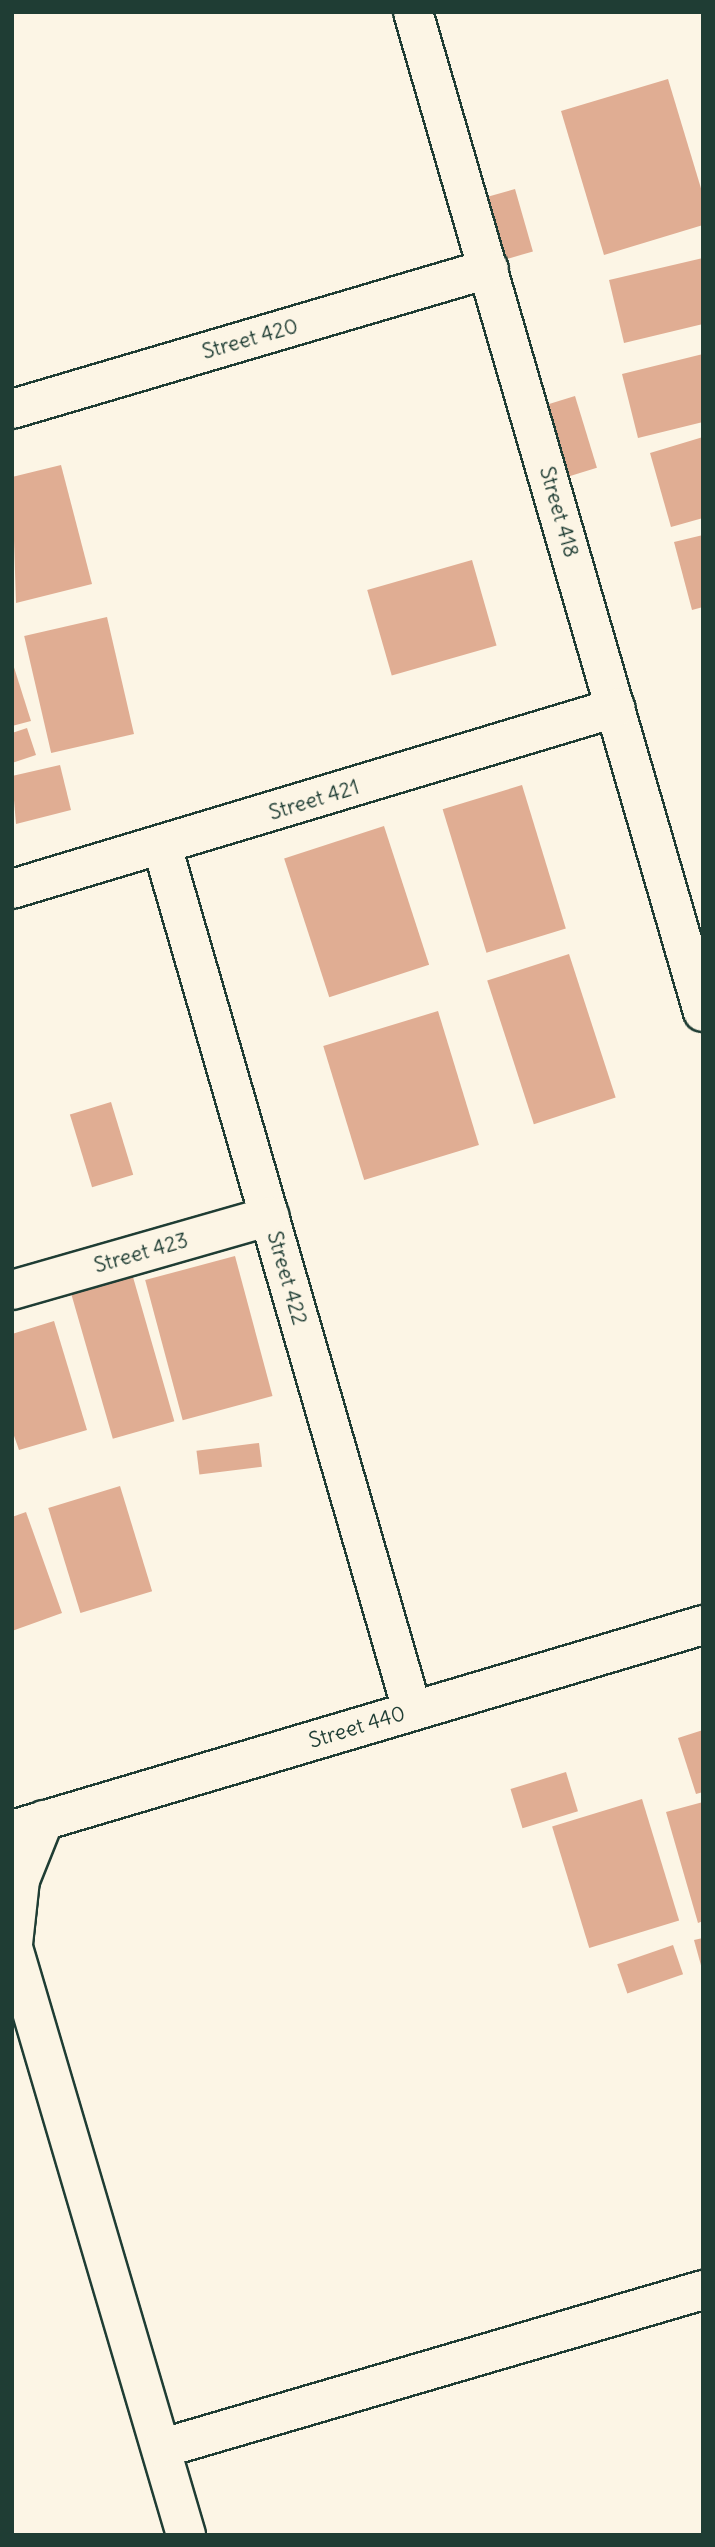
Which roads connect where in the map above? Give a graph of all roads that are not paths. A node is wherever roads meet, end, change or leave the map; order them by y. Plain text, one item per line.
1 (413, 12) edge
2 (489, 269) junction
3 (12, 409) edge
4 (615, 708) junction
5 (162, 846) junction
6 (12, 888) edge
7 (703, 1012) edge
8 (270, 1216) junction
9 (12, 1290) edge
10 (703, 1625) edge
11 (412, 1710) junction
12 (28, 1825) edge
13 (12, 1944) edge
14 (703, 2290) edge
15 (163, 2448) junction
16 (186, 2535) edge

1 - 2 street, Street 418
2 - 3 street, Street 420
2 - 4 street, Street 418
4 - 5 street, Street 421
4 - 7 street, Street 418
5 - 6 street, Street 421
5 - 8 street, Street 422
8 - 9 street, Street 423
8 - 11 street, Street 422
10 - 11 street, Street 440
11 - 12 street, Street 440
12 - 13 street
13 - 15 street
14 - 15 street
15 - 16 street

